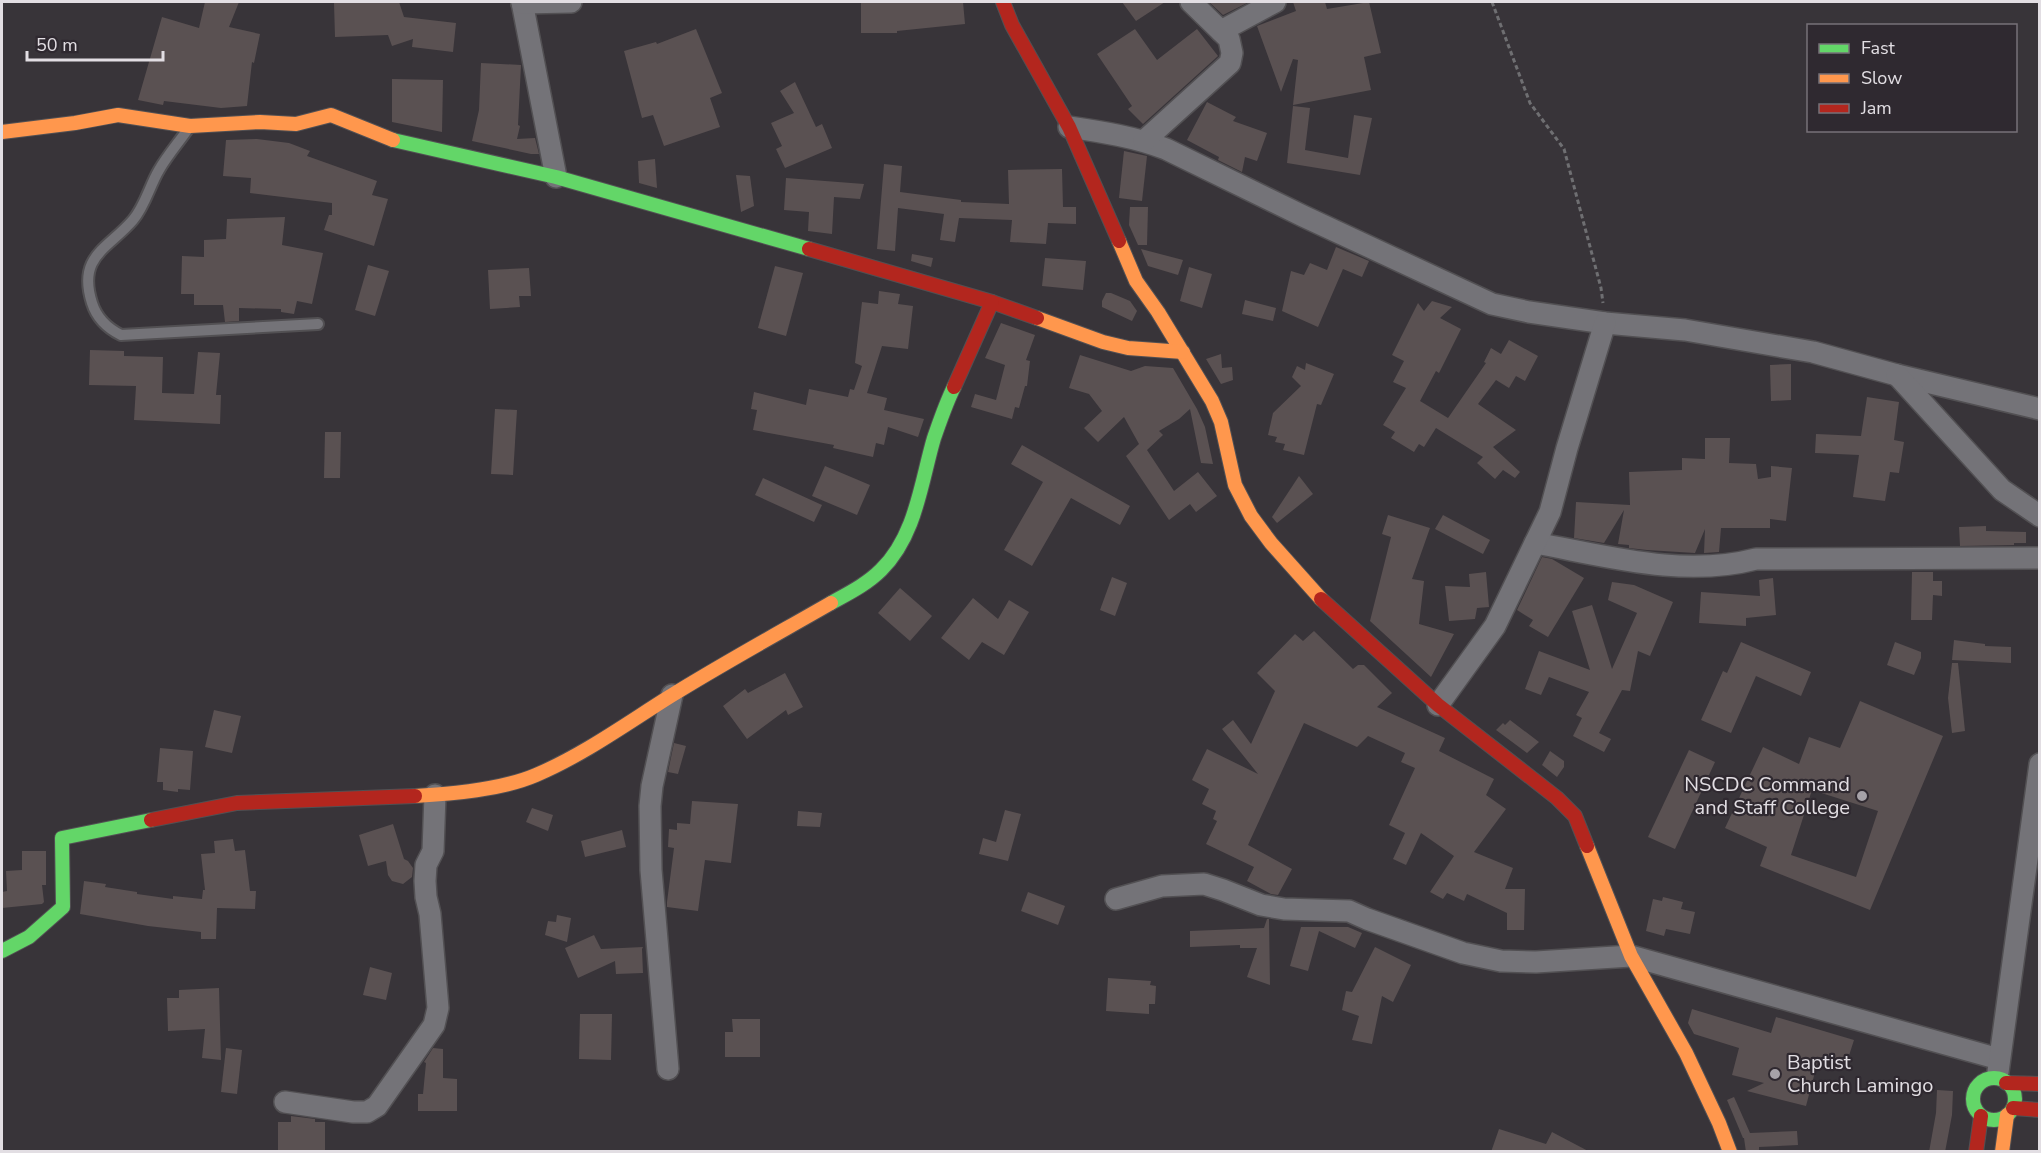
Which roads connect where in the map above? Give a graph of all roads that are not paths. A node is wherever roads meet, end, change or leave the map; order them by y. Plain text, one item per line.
1 (522, 2) edge
2 (571, 2) edge
3 (1003, 2) edge
4 (1191, 2) edge
5 (1275, 2) edge
6 (1221, 31) junction
7 (190, 126) junction
8 (1069, 127) junction
9 (2, 132) edge
10 (1144, 141) junction
11 (556, 177) junction
12 (992, 302) junction
13 (1605, 323) junction
14 (318, 324) dead end
15 (1183, 352) junction
16 (1897, 375) junction
17 (2040, 409) edge
18 (2040, 516) edge
19 (1535, 543) junction
20 (2040, 558) edge
21 (672, 695) junction
22 (1438, 705) junction
23 (2040, 764) edge
24 (435, 795) junction
25 (1116, 898) dead end
26 (2, 951) edge
27 (1631, 956) junction
28 (668, 1069) dead end
29 (2001, 1073) junction
30 (2040, 1084) edge
31 (285, 1102) dead end
32 (2040, 1110) edge
33 (2010, 1111) junction
34 (1981, 1116) junction
35 (1730, 1152) edge
36 (1976, 1152) edge
37 (2002, 1152) edge

1 - 2 street
1 - 11 street
3 - 8 street
4 - 6 street
5 - 6 street
6 - 10 street
7 - 9 street
7 - 11 street
7 - 14 lane
8 - 10 street
8 - 15 street
10 - 13 street
11 - 12 street
12 - 15 street
12 - 21 street
13 - 16 street
13 - 19 street
15 - 22 street
16 - 17 street
16 - 18 street
19 - 20 street
19 - 22 street
21 - 24 street
21 - 28 street
22 - 27 street
23 - 29 street
24 - 26 street
24 - 31 street
25 - 27 street
27 - 29 street
27 - 35 street
29 - 30 street
29 - 33 street
29 - 34 street
32 - 33 street
33 - 34 street
33 - 37 street
34 - 36 street

